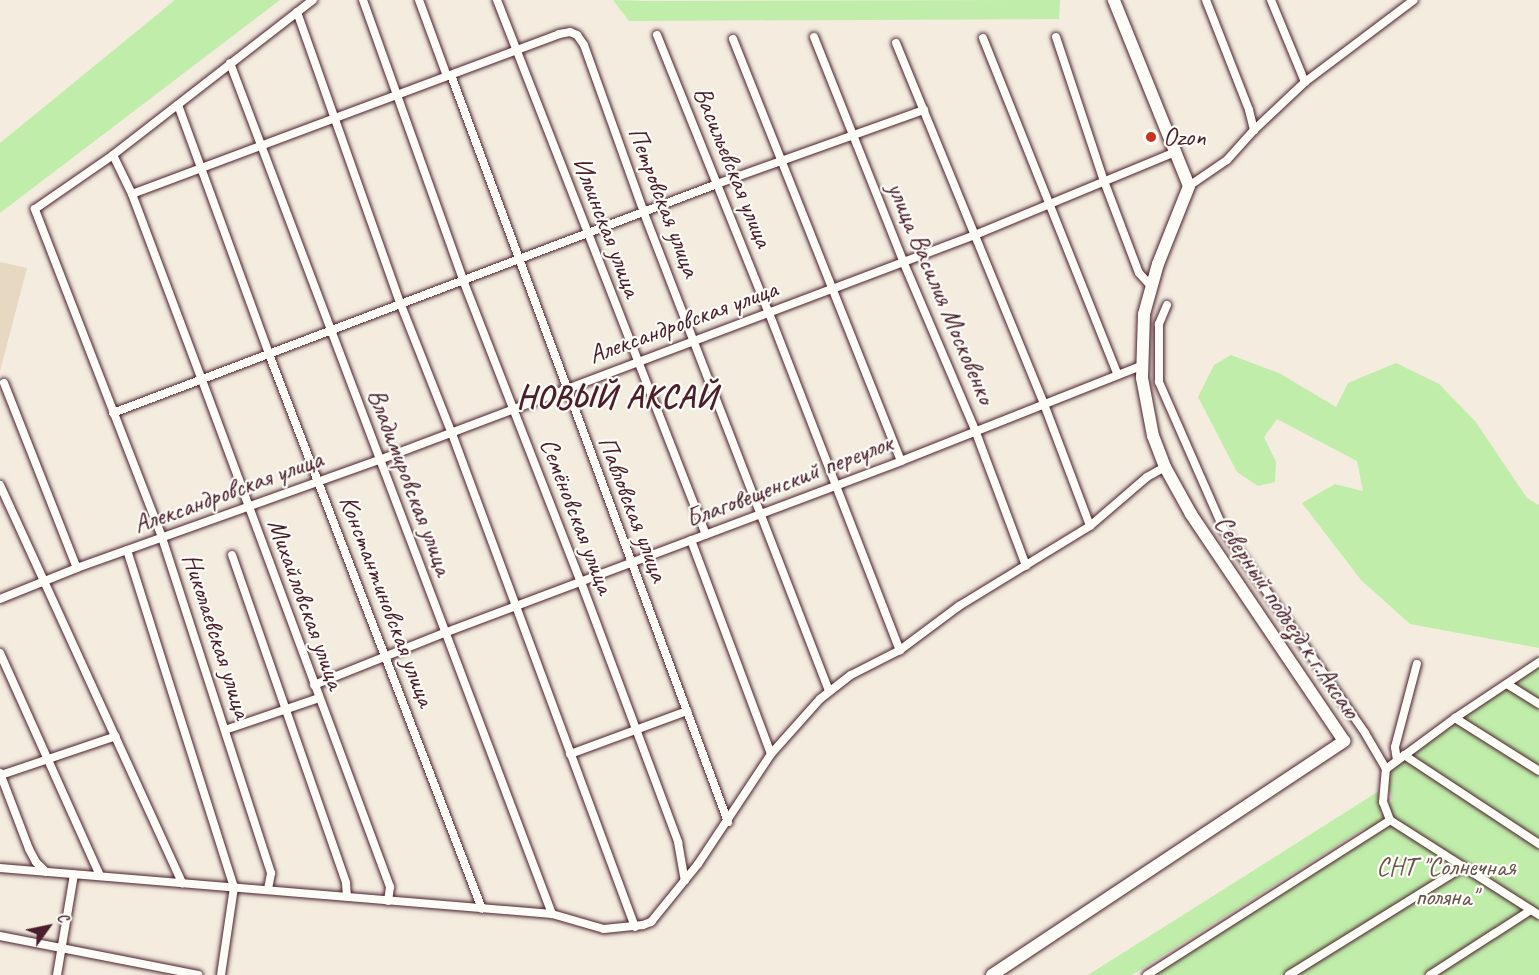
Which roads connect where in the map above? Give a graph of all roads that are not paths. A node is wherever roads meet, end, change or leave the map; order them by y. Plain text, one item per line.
1 (313, 0) edge
2 (363, 0) edge
3 (419, 0) edge
4 (496, 0) edge
5 (1114, 0) edge
6 (1206, 0) edge
7 (1271, 0) edge
8 (1414, 0) edge
9 (297, 12) junction
10 (657, 35) dead end
11 (814, 37) dead end
12 (1056, 37) dead end
13 (983, 38) dead end
14 (733, 39) dead end
15 (896, 43) dead end
16 (516, 51) junction
17 (230, 63) junction
18 (449, 76) junction
19 (1305, 82) junction
20 (397, 95) junction
21 (178, 105) junction
22 (924, 110) junction
23 (336, 119) junction
24 (1254, 130) junction
25 (853, 135) junction
26 (261, 147) junction
27 (1175, 152) junction
28 (112, 155) junction
29 (780, 162) junction
30 (202, 169) junction
31 (1104, 182) junction
32 (717, 184) junction
33 (1189, 186) junction
34 (132, 194) junction
35 (1049, 204) junction
36 (645, 213) junction
37 (587, 234) junction
38 (975, 235) junction
39 (519, 258) junction
40 (903, 261) junction
41 (463, 280) junction
42 (1151, 286) junction
43 (832, 290) junction
44 (401, 305) junction
45 (1167, 305) dead end
46 (769, 313) junction
47 (331, 331) junction
48 (695, 340) junction
49 (269, 354) junction
50 (636, 361) junction
51 (1141, 366) junction
52 (1118, 375) junction
53 (202, 380) junction
54 (4, 383) dead end
55 (566, 389) junction
56 (1044, 404) junction
57 (513, 409) junction
58 (113, 413) junction
59 (975, 430) junction
60 (451, 431) junction
61 (379, 460) junction
62 (901, 461) junction
63 (1165, 467) junction
64 (318, 482) junction
65 (0, 485) edge
66 (837, 485) junction
67 (247, 506) junction
68 (762, 514) junction
69 (1090, 526) junction
70 (706, 535) junction
71 (162, 537) junction
72 (691, 540) junction
73 (127, 550) junction
74 (232, 555) dead end
75 (631, 563) junction
76 (1026, 566) junction
77 (77, 568) junction
78 (45, 581) junction
79 (581, 582) junction
80 (0, 599) edge
81 (514, 607) junction
82 (444, 633) junction
83 (900, 650) junction
84 (0, 653) edge
85 (386, 656) junction
86 (1539, 662) edge
87 (1417, 664) dead end
88 (1507, 684) junction
89 (314, 685) junction
90 (829, 691) junction
91 (319, 698) junction
92 (1539, 704) edge
93 (285, 710) junction
94 (687, 711) junction
95 (1455, 718) junction
96 (225, 730) junction
97 (636, 730) junction
98 (116, 736) junction
99 (570, 754) junction
100 (771, 754) junction
101 (1400, 758) junction
102 (49, 759) junction
103 (1386, 769) junction
104 (1539, 771) edge
105 (1, 774) edge
106 (1390, 820) junction
107 (728, 822) junction
108 (1539, 844) edge
109 (1463, 867) junction
110 (0, 868) edge
111 (47, 872) junction
112 (74, 874) junction
113 (100, 876) junction
114 (685, 880) junction
115 (182, 883) junction
116 (234, 887) junction
117 (268, 889) junction
118 (347, 896) junction
119 (388, 901) junction
120 (482, 909) junction
121 (1531, 910) junction
122 (552, 914) junction
123 (1539, 915) edge
124 (635, 927) junction
125 (0, 936) edge
126 (61, 948) junction
127 (57, 975) edge
128 (198, 975) edge
129 (221, 975) edge
130 (992, 975) edge
131 (1146, 975) edge
132 (1289, 975) edge
133 (1430, 975) edge

1 - 9 street
2 - 20 street, Семёновская улица
3 - 18 street, Павловская улица
4 - 16 street, Ильинская улица
5 - 27 street
6 - 24 street
7 - 19 street
8 - 19 street
9 - 17 street
9 - 23 street
10 - 32 street, Васильевская улица
11 - 25 street, улица Василия Московенко
12 - 31 street
13 - 35 street
14 - 29 street
15 - 22 street
16 - 18 street
16 - 36 street, Петровская улица
16 - 37 street, Ильинская улица
17 - 21 street
17 - 26 street, Владимировская улица
18 - 20 street
18 - 39 street, Павловская улица
19 - 24 street
20 - 23 street
20 - 41 street, Семёновская улица
21 - 28 street
21 - 30 street, Константиновская улица
22 - 25 street
22 - 38 street
23 - 26 street
23 - 44 street
24 - 33 street
25 - 29 street
25 - 40 street, улица Василия Московенко
26 - 30 street
26 - 47 street, Владимировская улица
27 - 31 street, Александровская улица
27 - 33 street
28 - 34 street, Михайловская улица
28 - 58 street, Николаевская улица
29 - 32 street
29 - 43 street
30 - 34 street
30 - 49 street, Константиновская улица
31 - 35 street, Александровская улица
31 - 42 street
32 - 36 street
32 - 46 street, Васильевская улица
33 - 42 street, Северный подъезд к г.Аксаю
34 - 53 street, Михайловская улица
35 - 38 street, Александровская улица
35 - 52 street
36 - 37 street
36 - 48 street, Петровская улица
37 - 39 street
37 - 50 street, Ильинская улица
38 - 40 street, Александровская улица
38 - 56 street
39 - 41 street
39 - 55 street, Павловская улица
40 - 43 street, Александровская улица
40 - 59 street, улица Василия Московенко
41 - 44 street
41 - 57 street, Семёновская улица
42 - 51 street, Северный подъезд к г.Аксаю
43 - 46 street, Александровская улица
43 - 62 street
44 - 47 street
44 - 60 street
45 - 103 street
46 - 48 street, Александровская улица
46 - 66 street, Васильевская улица
47 - 49 street
47 - 61 street, Владимировская улица
48 - 50 street, Александровская улица
48 - 68 street, Петровская улица
49 - 53 street
49 - 64 street, Константиновская улица
50 - 55 street, Александровская улица
50 - 70 street, Ильинская улица
51 - 52 street, Благовещенский переулок
51 - 63 street, Северный подъезд к г.Аксаю
52 - 56 street, Благовещенский переулок
53 - 58 street
53 - 67 street, Михайловская улица
54 - 77 street
55 - 57 street, Александровская улица
55 - 75 street, Павловская улица
56 - 59 street, Благовещенский переулок
56 - 69 street
57 - 60 street, Александровская улица
57 - 79 street, Семёновская улица
58 - 71 street, Николаевская улица
59 - 62 street, Благовещенский переулок
59 - 76 street, улица Василия Московенко
60 - 61 street, Александровская улица
60 - 81 street
61 - 64 street, Александровская улица
61 - 82 street, Владимировская улица
62 - 66 street, Благовещенский переулок
63 - 69 street
63 - 130 street, Северный подъезд к г.Аксаю
64 - 67 street, Александровская улица
64 - 85 street, Константиновская улица
65 - 78 street
66 - 68 street, Благовещенский переулок
66 - 83 street, Васильевская улица
67 - 71 street, Александровская улица
67 - 89 street, Михайловская улица
68 - 70 street, Благовещенский переулок
68 - 90 street, Петровская улица
69 - 76 street
70 - 72 street, Благовещенский переулок
71 - 73 street, Александровская улица
71 - 96 street, Николаевская улица
72 - 75 street, Благовещенский переулок
72 - 100 street
73 - 77 street, Александровская улица
73 - 116 street
74 - 93 street
75 - 79 street, Благовещенский переулок
75 - 94 street, Павловская улица
76 - 83 street
77 - 78 street, Александровская улица
78 - 80 street, Александровская улица
78 - 98 street
79 - 81 street, Благовещенский переулок
79 - 97 street, Семёновская улица
81 - 82 street, Благовещенский переулок
81 - 99 street
82 - 85 street, Благовещенский переулок
82 - 122 street, Владимировская улица
83 - 90 street
84 - 102 street
85 - 89 street, Благовещенский переулок
85 - 120 street, Константиновская улица
86 - 88 street
87 - 101 street
88 - 92 street
88 - 95 street
89 - 91 street, Михайловская улица
90 - 100 street
91 - 93 street
91 - 119 street, Михайловская улица
93 - 96 street
93 - 118 street
94 - 97 street
94 - 107 street, Павловская улица
95 - 101 street
95 - 104 street
96 - 117 street, Николаевская улица
97 - 99 street
97 - 114 street, Семёновская улица
98 - 102 street
98 - 115 street
99 - 124 street
100 - 107 street
101 - 103 street
101 - 108 street
102 - 105 street
102 - 113 street
103 - 106 street
105 - 111 street
106 - 109 street
106 - 131 street
107 - 114 street
109 - 121 street
109 - 132 street
110 - 111 street
111 - 112 street
112 - 113 street
112 - 126 street
113 - 115 street
114 - 124 street
115 - 116 street
116 - 117 street
116 - 129 street
117 - 118 street
118 - 119 street
119 - 120 street
120 - 122 street
121 - 123 street
121 - 133 street
122 - 124 street
125 - 126 street
126 - 127 street
126 - 128 street

